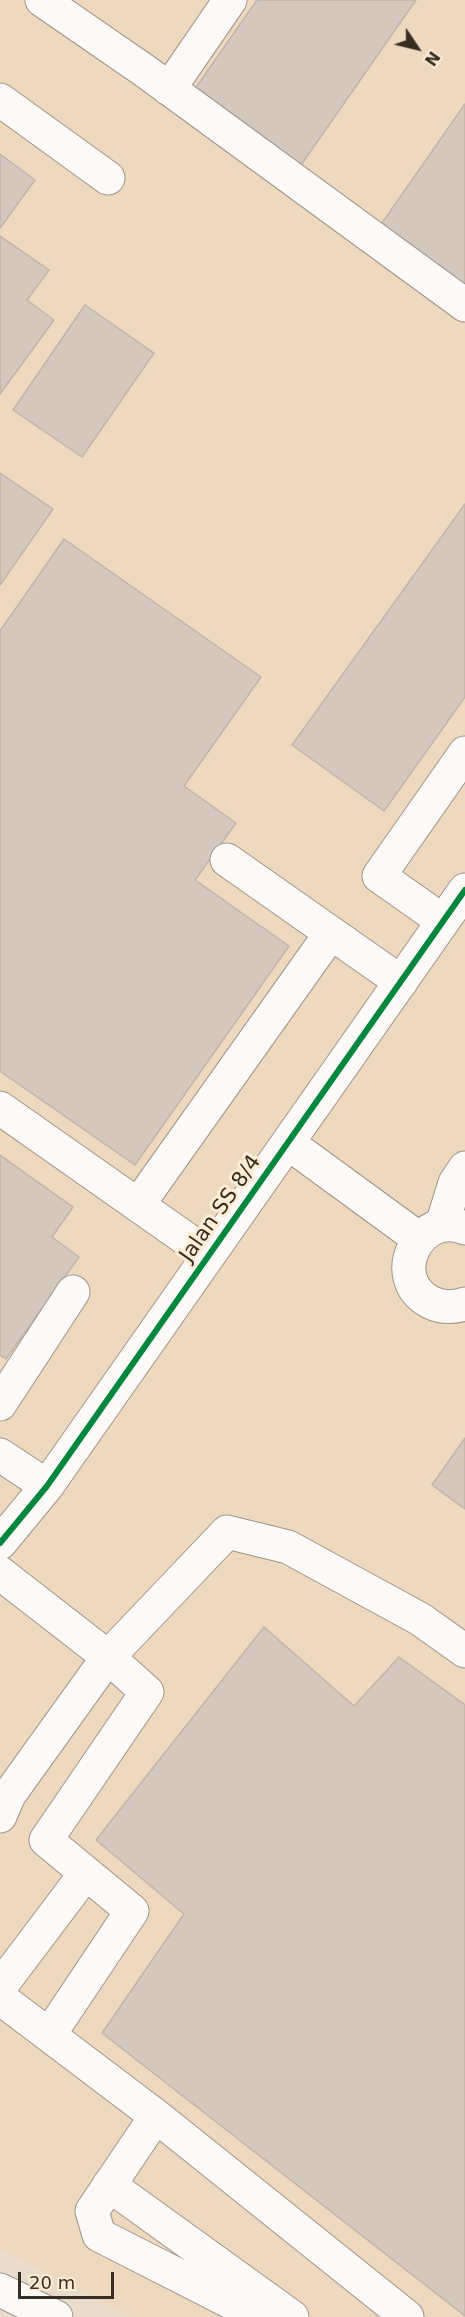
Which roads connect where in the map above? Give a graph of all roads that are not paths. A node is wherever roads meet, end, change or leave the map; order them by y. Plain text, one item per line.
1 (42, 0) edge
2 (230, 0) edge
3 (169, 89) junction
4 (0, 100) edge
5 (108, 178) dead end
6 (465, 305) edge
7 (465, 753) edge
8 (227, 860) dead end
9 (465, 890) edge
10 (443, 921) junction
11 (331, 933) junction
12 (401, 982) junction
13 (0, 1108) edge
14 (288, 1143) junction
15 (465, 1168) edge
16 (138, 1205) junction
17 (442, 1230) edge
18 (209, 1255) junction
19 (73, 1292) dead end
20 (465, 1304) edge
21 (0, 1404) edge
22 (0, 1455) edge
23 (47, 1486) junction
24 (0, 1543) edge
25 (0, 1573) edge
26 (465, 1651) edge
27 (108, 1657) junction
28 (0, 1816) edge
29 (86, 1873) junction
30 (0, 1987) edge
31 (0, 1998) edge
32 (49, 2035) junction
33 (156, 2116) junction
34 (110, 2185) junction
35 (0, 2290) edge
36 (56, 2317) edge
37 (260, 2317) edge
38 (292, 2317) edge
39 (407, 2317) edge

1 - 3 main road
2 - 3 main road
3 - 6 main road
4 - 5 main road
7 - 10 main road
8 - 11 main road
9 - 10 main road, Jalan SS 8/4
10 - 12 main road, Jalan SS 8/4
11 - 12 main road
11 - 16 main road
12 - 14 main road, Jalan SS 8/4
13 - 16 main road
14 - 17 main road
14 - 18 main road, Jalan SS 8/4
15 - 17 main road
16 - 18 main road
17 - 20 main road
18 - 23 main road, Jalan SS 8/4
19 - 21 main road
22 - 23 main road
23 - 24 main road, Jalan SS 8/4
25 - 27 main road
26 - 27 main road
27 - 28 main road
27 - 29 main road
29 - 30 main road
29 - 32 main road
31 - 32 main road
32 - 33 main road
33 - 34 main road
33 - 39 main road
34 - 37 main road
34 - 38 main road
35 - 36 main road

